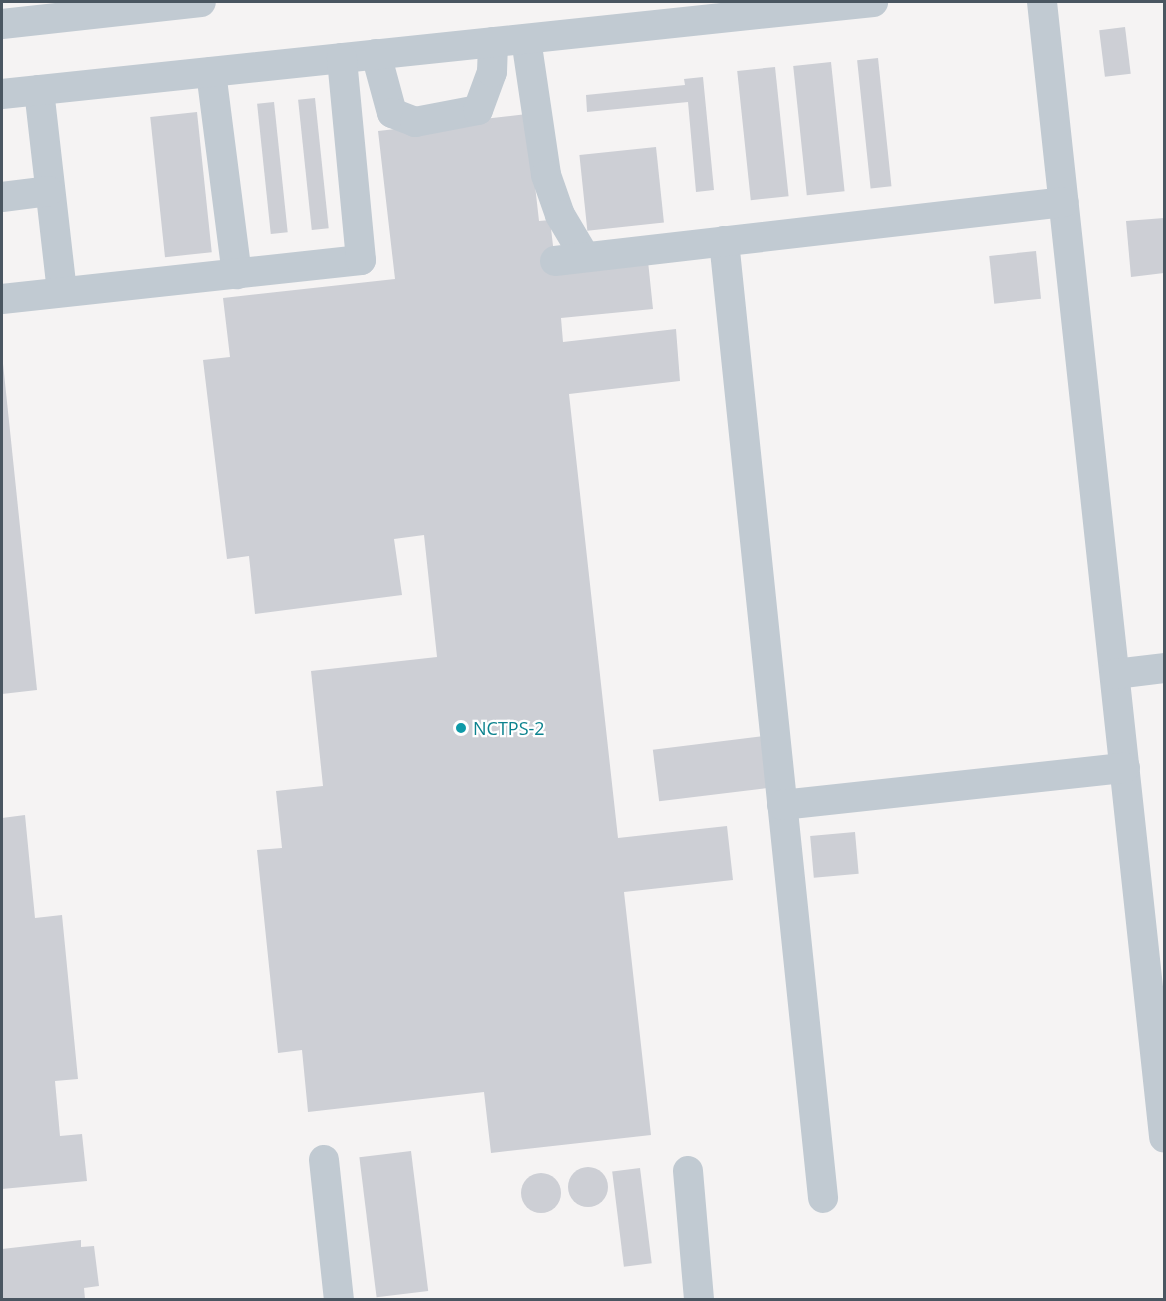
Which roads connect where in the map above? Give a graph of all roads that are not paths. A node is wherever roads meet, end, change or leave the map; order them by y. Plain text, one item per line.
1 (201, 2) edge
2 (873, 2) edge
3 (1042, 2) edge
4 (2, 24) edge
5 (526, 39) junction
6 (493, 42) junction
7 (376, 54) junction
8 (342, 58) junction
9 (211, 72) junction
10 (39, 90) junction
11 (2, 94) edge
12 (50, 191) junction
13 (2, 196) edge
14 (1064, 202) junction
15 (724, 241) junction
16 (585, 257) junction
17 (555, 261) dead end
18 (237, 274) junction
19 (62, 292) junction
20 (2, 299) edge
21 (1164, 668) edge
22 (1115, 674) junction
23 (1125, 768) junction
24 (782, 805) junction
25 (1164, 1137) edge
26 (324, 1160) dead end
27 (688, 1170) dead end
28 (823, 1198) dead end
29 (339, 1299) edge
30 (699, 1299) edge

1 - 4 lane
2 - 5 lane
3 - 14 lane
5 - 6 lane
5 - 16 lane
6 - 7 lane
6 - 7 lane
7 - 8 lane
8 - 9 lane
8 - 18 lane
9 - 10 lane
9 - 18 lane
10 - 11 lane
10 - 12 lane
12 - 13 lane
12 - 19 lane
14 - 15 lane
14 - 22 lane
15 - 16 lane
15 - 24 lane
16 - 17 lane
18 - 19 lane
19 - 20 lane
21 - 22 lane
22 - 23 lane
23 - 24 lane
23 - 25 lane
24 - 28 lane
26 - 29 lane
27 - 30 lane

